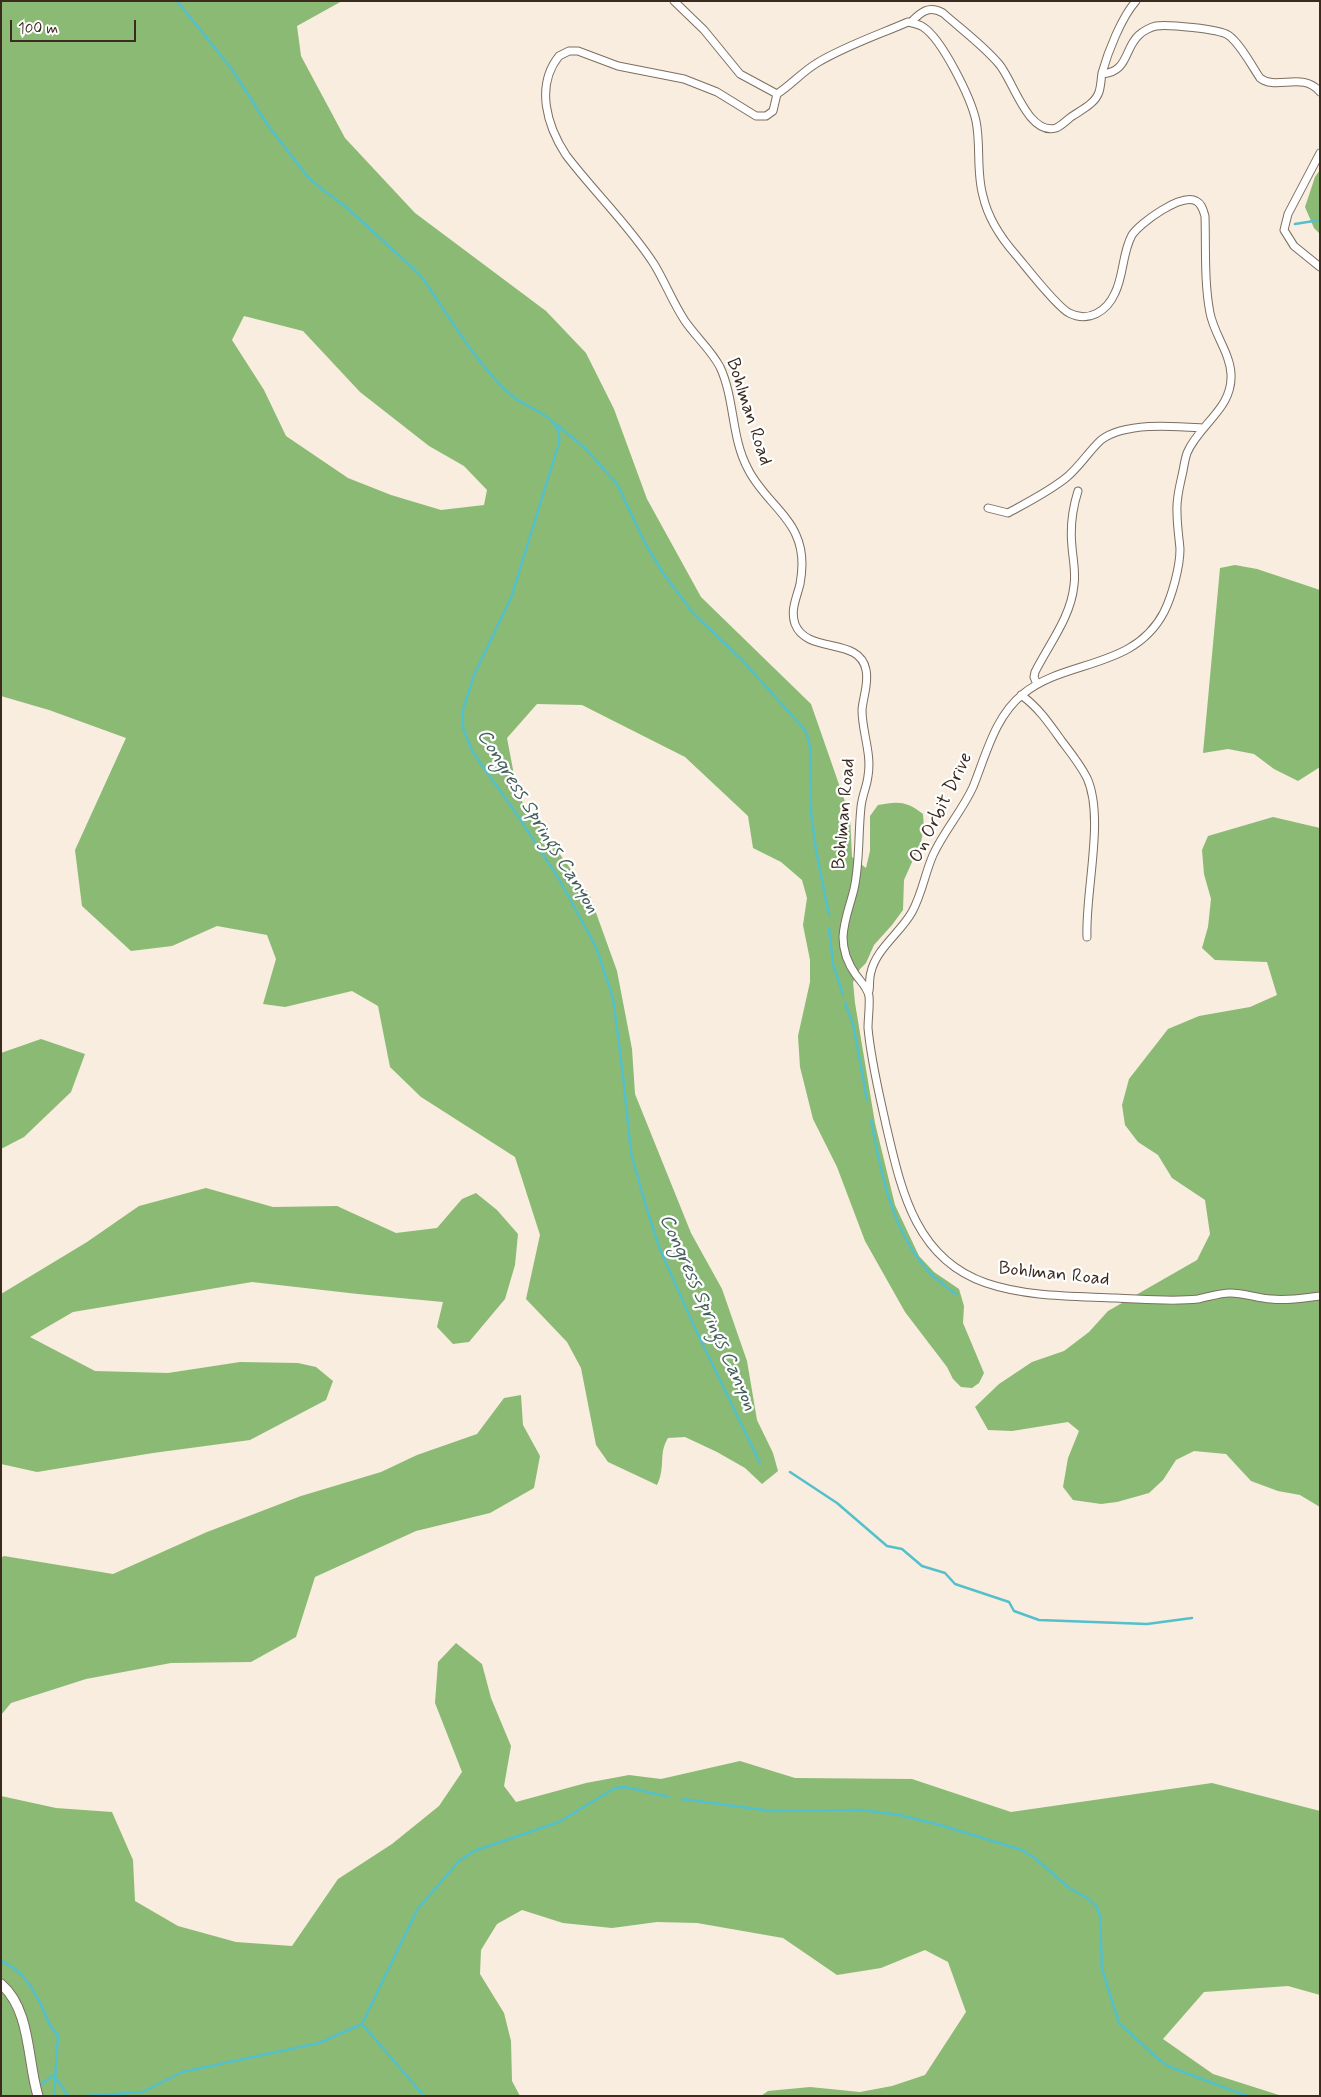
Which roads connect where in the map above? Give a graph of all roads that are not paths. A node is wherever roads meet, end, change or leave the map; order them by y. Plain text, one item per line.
1 (674, 1) edge
2 (1136, 1) edge
3 (912, 22) junction
4 (1102, 74) junction
5 (1320, 92) edge
6 (777, 94) junction
7 (1320, 153) edge
8 (1320, 267) edge
9 (1202, 428) junction
10 (1078, 491) dead end
11 (988, 508) dead end
12 (1037, 684) junction
13 (1021, 695) junction
14 (1087, 937) dead end
15 (869, 996) junction
16 (1320, 1296) edge
17 (1, 1984) edge
18 (38, 2096) edge

1 - 6 street
2 - 4 street
3 - 4 street
3 - 6 street
3 - 9 street, On Orbit Drive
4 - 5 street
6 - 15 street, Bohlman Road
7 - 8 street
9 - 11 street
9 - 12 street, On Orbit Drive
10 - 12 street
12 - 13 street, On Orbit Drive
13 - 14 street
13 - 15 street, On Orbit Drive
15 - 16 street, Bohlman Road
17 - 18 street

